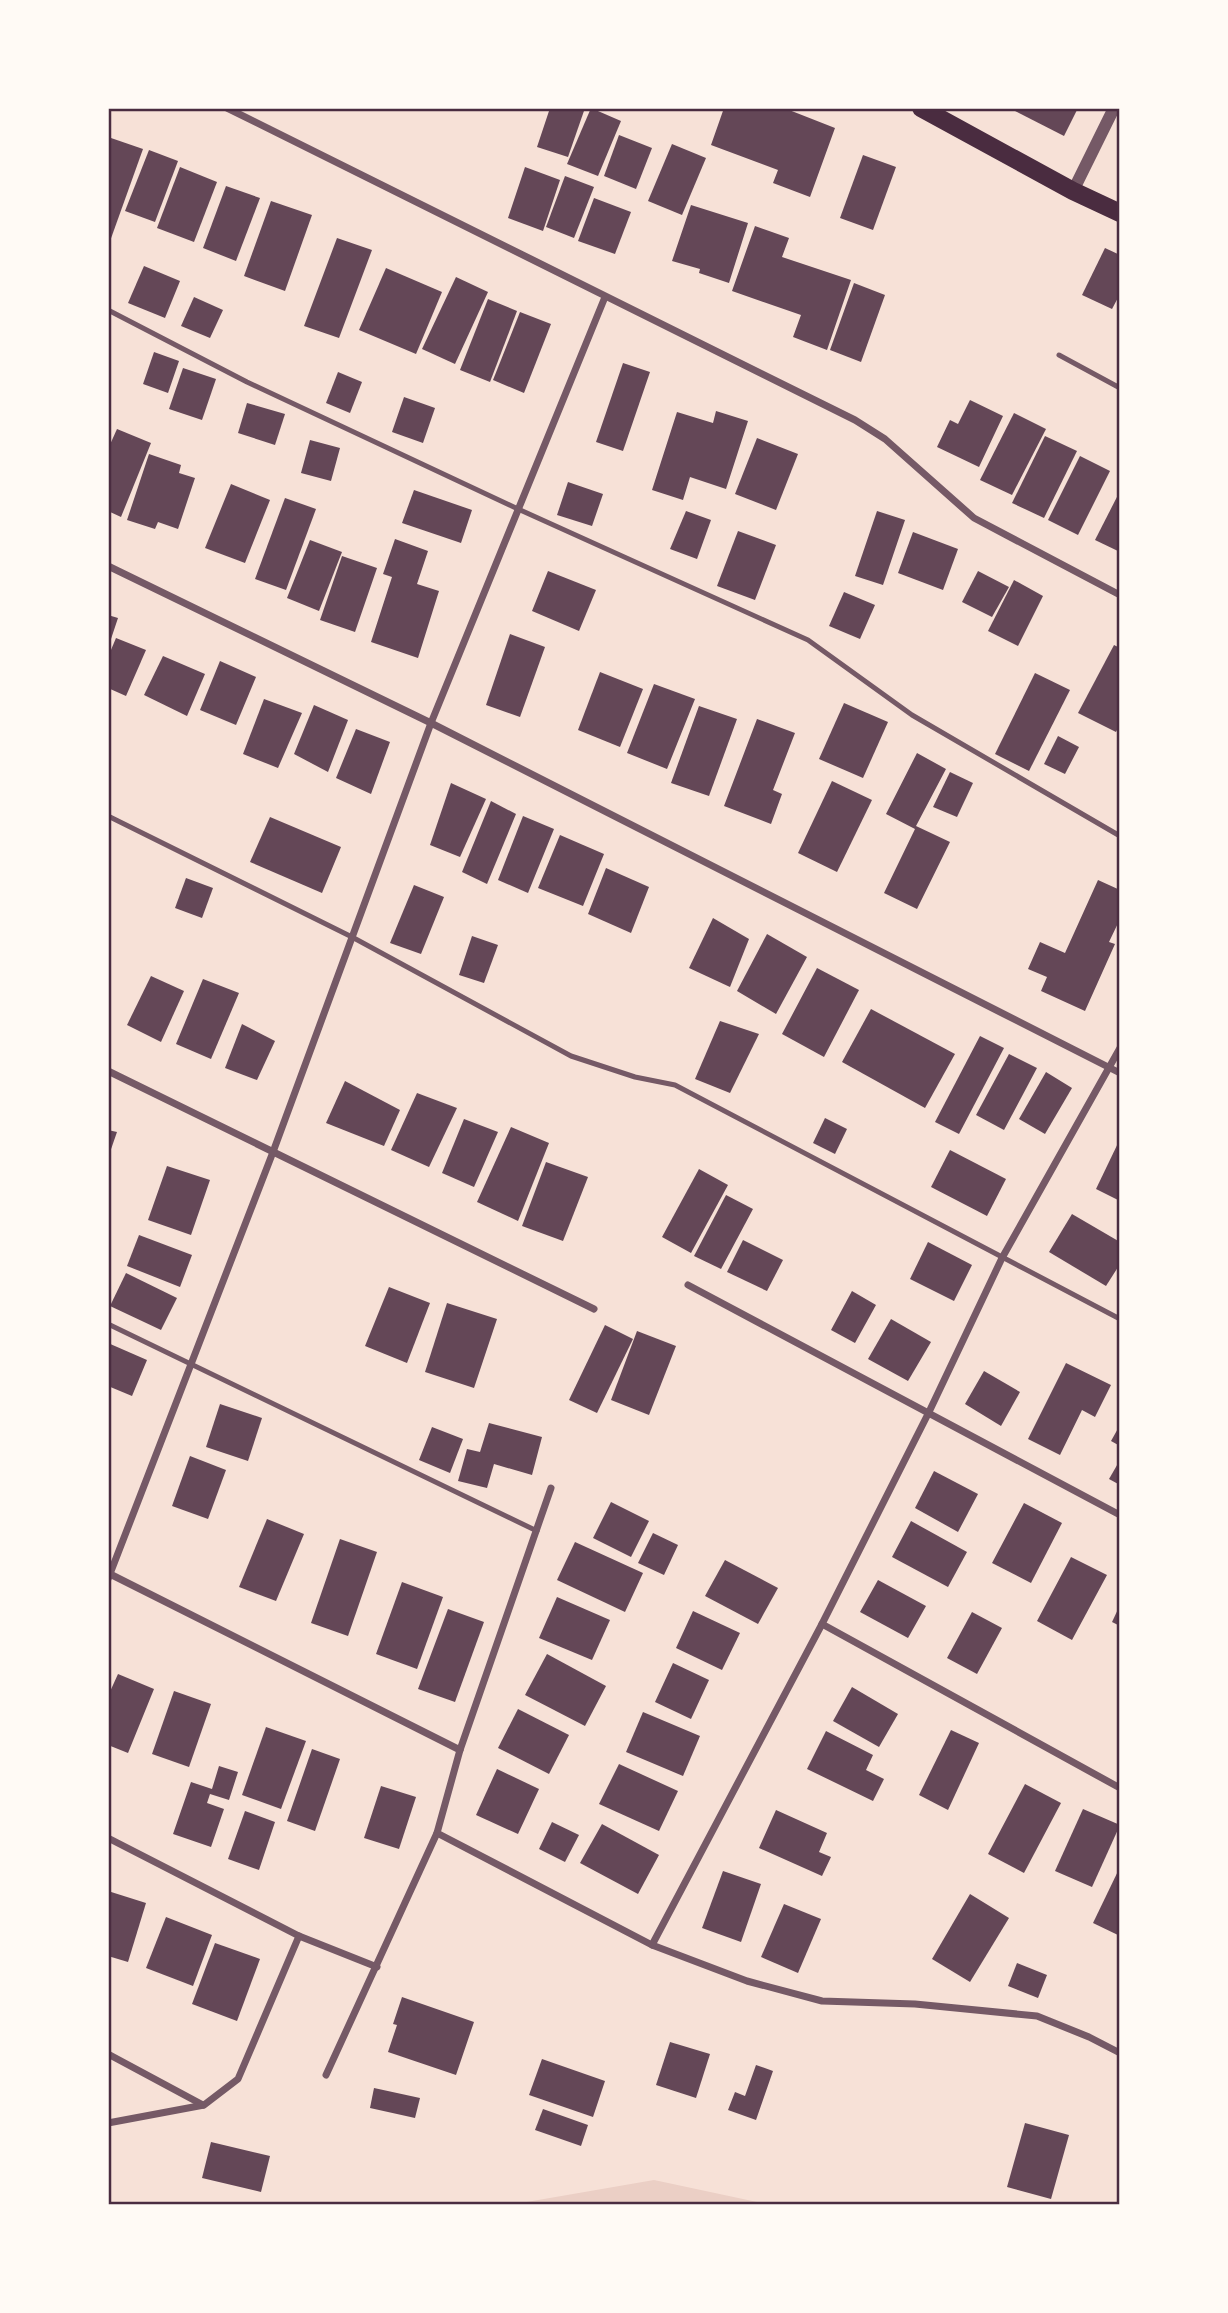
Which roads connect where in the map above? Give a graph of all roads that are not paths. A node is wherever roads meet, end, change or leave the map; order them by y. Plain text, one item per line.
1 (227, 108) edge
2 (921, 108) edge
3 (1114, 108) edge
4 (1073, 191) junction
5 (1119, 213) edge
6 (605, 297) junction
7 (108, 310) edge
8 (1059, 355) dead end
9 (1119, 388) edge
10 (518, 509) junction
11 (108, 566) edge
12 (1119, 595) edge
13 (431, 723) junction
14 (108, 817) edge
15 (1119, 836) edge
16 (352, 937) junction
17 (1119, 1048) edge
18 (1109, 1067) junction
19 (108, 1071) edge
20 (1119, 1073) edge
21 (272, 1152) junction
22 (1002, 1258) junction
23 (688, 1284) dead end
24 (594, 1309) dead end
25 (1119, 1319) edge
26 (108, 1324) edge
27 (191, 1364) junction
28 (929, 1412) junction
29 (551, 1488) dead end
30 (1119, 1515) edge
31 (537, 1531) junction
32 (109, 1575) edge
33 (822, 1624) junction
34 (460, 1750) junction
35 (1119, 1787) edge
36 (437, 1833) junction
37 (108, 1838) edge
38 (299, 1936) junction
39 (652, 1945) junction
40 (377, 1967) junction
41 (1119, 2053) edge
42 (108, 2054) edge
43 (326, 2075) dead end
44 (204, 2105) junction
45 (108, 2123) edge

1 - 6 street
2 - 4 main road
3 - 4 street
4 - 5 main road
6 - 10 street
6 - 12 street
7 - 10 lane
8 - 9 lane
10 - 13 street
10 - 15 lane
11 - 13 street
13 - 16 street
13 - 18 street
14 - 16 lane
16 - 21 street
16 - 22 lane
17 - 18 street
18 - 20 street
18 - 22 street
19 - 21 street
21 - 24 street
21 - 27 street
22 - 25 lane
22 - 28 street
23 - 28 street
26 - 27 lane
27 - 31 lane
27 - 32 street
28 - 30 street
28 - 33 street
29 - 31 street
31 - 34 street
32 - 34 street
33 - 35 street
33 - 39 street
34 - 36 street
36 - 39 street
36 - 40 street
37 - 38 street
38 - 40 street
38 - 44 street
39 - 41 street
40 - 43 street
42 - 44 street
44 - 45 street

